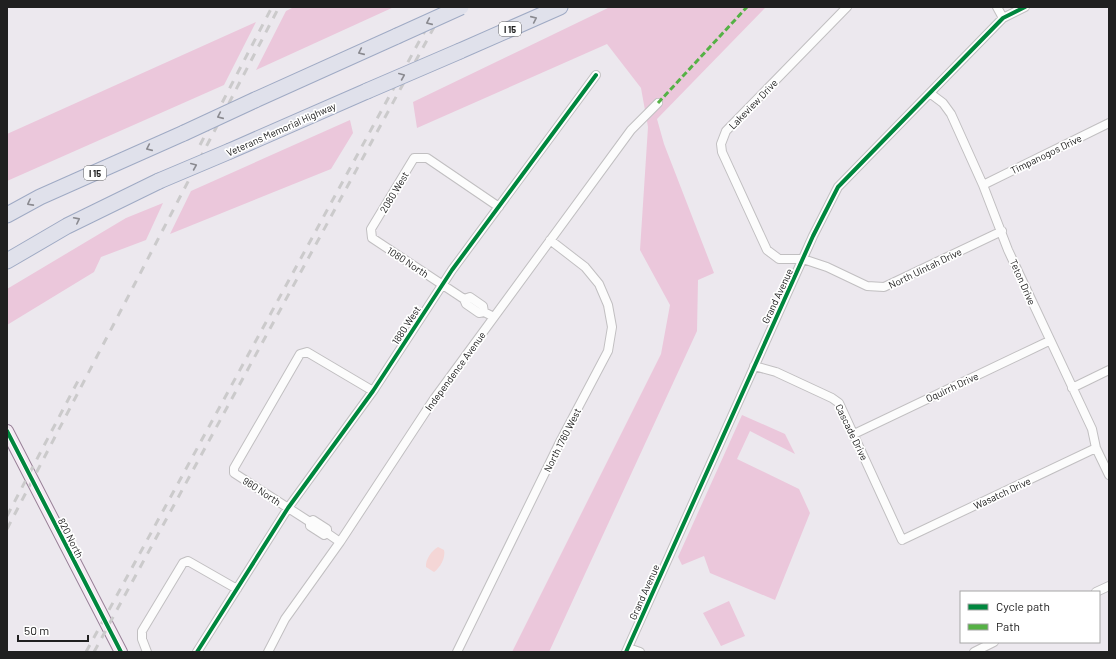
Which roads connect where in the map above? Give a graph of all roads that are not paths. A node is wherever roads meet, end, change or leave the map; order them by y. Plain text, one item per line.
1 (461, 7) edge
2 (560, 7) edge
3 (847, 7) edge
4 (997, 7) edge
5 (1026, 7) edge
6 (1003, 18) junction
7 (596, 75) dead end
8 (931, 94) junction
9 (658, 103) dead end
10 (1109, 123) edge
11 (983, 185) junction
12 (499, 207) junction
13 (7, 215) edge
14 (1002, 231) junction
15 (372, 238) joint
16 (550, 240) junction
17 (803, 259) junction
18 (7, 260) edge
19 (442, 284) junction
20 (494, 317) junction
21 (1049, 341) junction
22 (754, 366) junction
23 (1109, 370) edge
24 (1072, 388) junction
25 (373, 391) junction
26 (7, 431) edge
27 (854, 434) junction
28 (7, 443) edge
29 (1096, 448) junction
30 (1109, 475) edge
31 (288, 508) junction
32 (908, 537) joint
33 (340, 542) junction
34 (1109, 586) edge
35 (237, 589) junction
36 (1098, 591) edge
37 (992, 643) edge
38 (627, 650) edge
39 (113, 652) edge
40 (121, 652) edge
41 (147, 652) edge
42 (197, 652) edge
43 (268, 652) edge
44 (457, 652) edge
45 (640, 652) edge
46 (974, 652) edge

1 -> 13 highway, I 15, bridge
18 -> 2 highway, Veterans Memorial Highway / I 15, bridge
3 - 17 street, Lakeview Drive
4 - 6 street
5 - 6 street, Grand Avenue
6 - 8 street, Grand Avenue
7 - 12 street, 1880 West
8 - 11 street, Teton Drive
8 - 17 street, Grand Avenue
9 - 16 street, Independence Avenue
10 - 11 street, Timpanogos Drive
11 - 14 street, Teton Drive
12 - 15 street, 2080 West
12 - 19 street, 1880 West
14 - 17 street, North Uintah Drive
14 - 21 street, Teton Drive
15 - 19 street, 1080 North
16 - 20 street, Independence Avenue
16 - 44 street, North 1760 West
17 - 22 street, Grand Avenue
19 - 20 street, 1080 North
19 - 25 street, 1880 West
20 - 33 street, Independence Avenue
21 - 24 street, Teton Drive
21 - 27 street, Oquirrh Drive
22 - 27 street, Cascade Drive
22 - 38 street, Grand Avenue
23 - 24 street
24 - 29 street, Teton Drive
25 - 31 street, 1880 West
25 - 31 street, 960 North
26 - 40 main road, 820 North
27 - 32 street, Cascade Drive
28 - 39 main road, 820 North
29 - 30 street, Teton Drive
29 - 32 street, Wasatch Drive
31 - 33 street, 960 North
31 - 35 street, 1880 West
33 - 43 street, Independence Avenue
34 - 36 street
35 - 41 street
35 - 42 street, 1880 West
37 - 46 street
38 - 45 street

